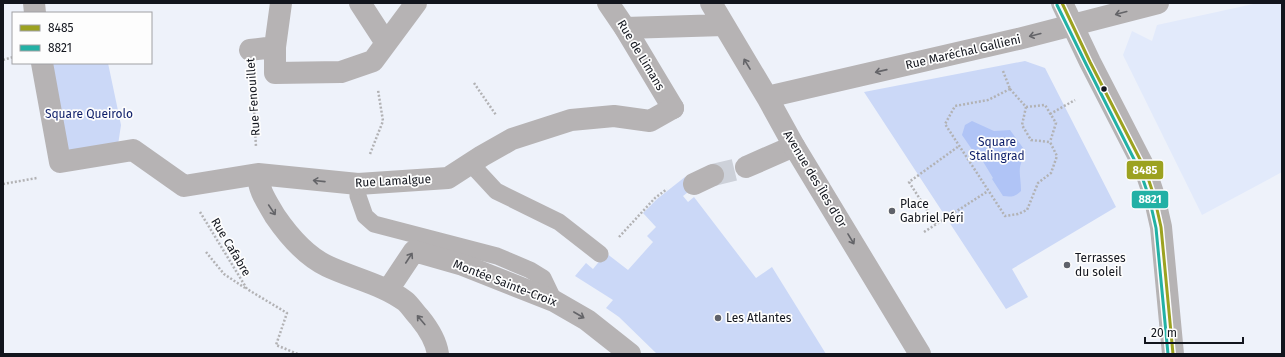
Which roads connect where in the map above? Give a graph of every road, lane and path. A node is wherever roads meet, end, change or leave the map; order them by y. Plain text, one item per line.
1 (281, 3) edge
2 (360, 3) edge
3 (416, 3) edge
4 (608, 3) edge
5 (711, 3) edge
6 (1062, 3) edge
7 (1158, 3) edge
8 (724, 25) junction
9 (1073, 26) junction
10 (625, 28) junction
11 (386, 43) junction
12 (274, 47) junction
13 (250, 50) joint
14 (373, 61) junction
15 (42, 64) edge
16 (1002, 66) dead end
17 (474, 83) dead end
18 (1010, 89) junction
19 (767, 97) junction
20 (1075, 100) dead end
21 (1026, 107) junction
22 (673, 108) joint
23 (1050, 114) junction
24 (512, 139) junction
25 (1050, 142) junction
26 (794, 146) junction
27 (959, 146) junction
28 (60, 162) junction
29 (471, 164) junction
30 (746, 167) tunnel mouth
31 (258, 174) junction
32 (3, 184) edge
33 (358, 184) junction
34 (184, 186) junction
35 (988, 191) junction
36 (936, 224) junction
37 (924, 232) dead end
38 (206, 252) dead end
39 (600, 254) dead end
40 (247, 289) junction
41 (388, 290) junction
42 (554, 301) junction
43 (298, 354) edge
44 (438, 354) edge
45 (630, 354) edge
46 (920, 354) edge
47 (1174, 354) edge

1 - 12 street
2 - 11 street
3 - 11 street
4 - 10 street, Rue de Limans
5 - 8 street, Avenue des Îles d'Or
6 - 9 street
7 -> 9 street, Rue Maréchal Gallieni
8 - 10 street
19 -> 8 street, Avenue des Îles d'Or
9 -> 19 street, Rue Maréchal Gallieni
9 - 47 street
10 - 22 street, Rue de Limans
11 - 14 street
12 - 13 street, Rue Fenouillet
12 - 14 street, Rue Fenouillet
13 - 31 path, Rue Fenouillet
14 - 33 path
15 - 28 street
16 - 18 path
17 - 24 path
18 - 21 path
18 - 27 path
19 - 26 street, Avenue des Îles d'Or
20 - 23 path
21 - 23 path
21 - 25 path
22 - 24 street, Rue Lamalgue
23 - 25 path
24 - 29 street, Rue Lamalgue
25 - 35 path
26 - 30 street
26 -> 46 street, Avenue des Îles d'Or
27 - 35 path
27 - 36 path
28 - 32 path
28 - 34 street
29 - 33 street, Rue Lamalgue
29 - 39 lane
33 -> 31 street, Rue Lamalgue
31 - 34 street, Rue Lamalgue
31 -> 41 street
33 - 42 lane
34 - 40 path, Rue Cafabre
35 - 36 path
36 - 37 path
38 - 40 path
40 - 43 path, Rue Cafabre
41 -> 42 street, Montée Sainte-Croix
44 -> 41 street
42 -> 45 street, Montée Sainte-Croix

